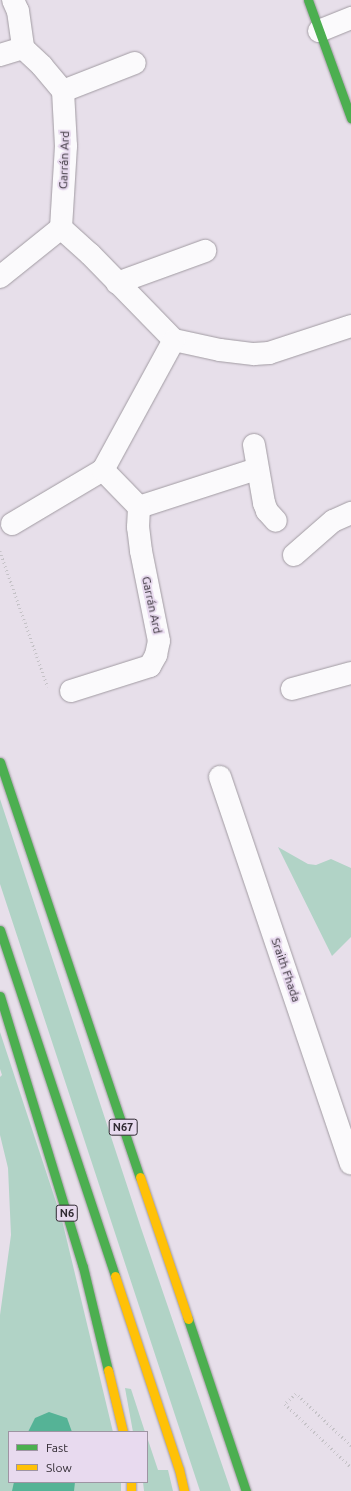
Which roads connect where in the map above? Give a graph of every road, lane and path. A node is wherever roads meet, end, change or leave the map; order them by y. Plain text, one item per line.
1 (13, 0) edge
2 (308, 0) edge
3 (351, 18) edge
4 (319, 31) junction
5 (23, 48) junction
6 (0, 55) edge
7 (135, 63) dead end
8 (63, 91) junction
9 (351, 118) edge
10 (61, 228) junction
11 (205, 251) dead end
12 (0, 277) edge
13 (117, 283) junction
14 (351, 326) edge
15 (174, 340) junction
16 (254, 445) dead end
17 (257, 469) junction
18 (103, 470) junction
19 (139, 507) junction
20 (351, 513) edge
21 (276, 521) dead end
22 (12, 524) dead end
23 (0, 551) edge
24 (294, 555) dead end
25 (351, 673) edge
26 (292, 689) dead end
27 (71, 691) joint
28 (0, 762) edge
29 (220, 777) dead end
30 (0, 930) edge
31 (0, 996) edge
32 (351, 1162) edge
33 (123, 1431) edge
34 (351, 1446) edge
35 (351, 1468) edge
36 (184, 1491) edge
37 (246, 1491) edge

1 - 5 street
2 - 4 main road
3 - 4 street
4 - 9 main road
5 - 6 street
5 - 8 street
7 - 8 street
8 - 10 street, Garrán Ard
10 - 12 street
10 - 13 street
11 - 13 street
13 - 15 street
14 - 15 street
15 - 18 street
16 - 17 street
17 - 19 street
17 - 21 street
18 - 19 street
18 - 22 street
19 - 27 street, Garrán Ard
20 - 24 street
23 - 27 path
25 - 26 street
28 - 37 main road, N67
29 - 32 street, Sraith Fhada
30 - 36 main road
31 - 33 main road, N6
34 - 35 path

